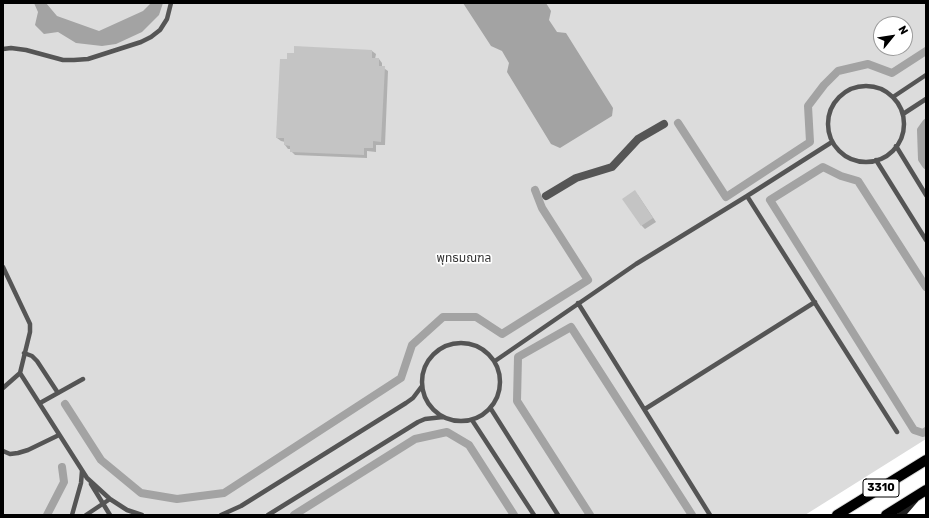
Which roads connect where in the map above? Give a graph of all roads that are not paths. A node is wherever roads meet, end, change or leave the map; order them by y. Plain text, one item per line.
1 (171, 3) edge
2 (3, 49) edge
3 (926, 75) edge
4 (893, 97) junction
5 (926, 99) edge
6 (903, 114) junction
7 (664, 124) dead end
8 (832, 142) junction
9 (896, 146) junction
10 (876, 160) junction
11 (926, 195) edge
12 (546, 196) dead end
13 (747, 196) junction
14 (926, 240) edge
15 (3, 267) edge
16 (815, 302) junction
17 (578, 303) junction
18 (24, 353) junction
19 (495, 361) junction
20 (20, 373) junction
21 (83, 379) dead end
22 (422, 386) junction
23 (3, 388) edge
24 (58, 393) junction
25 (40, 403) junction
26 (491, 409) junction
27 (645, 409) junction
28 (443, 417) junction
29 (472, 420) junction
30 (897, 432) dead end
31 (59, 434) junction
32 (3, 451) edge
33 (926, 460) edge
34 (82, 471) junction
35 (87, 478) junction
36 (922, 492) edge
37 (110, 499) junction
38 (103, 504) junction
39 (842, 514) edge
40 (72, 515) edge
41 (86, 515) edge
42 (110, 515) edge
43 (142, 515) edge
44 (221, 515) edge
45 (268, 515) edge
46 (534, 515) edge
47 (558, 515) edge
48 (710, 515) edge
49 (886, 515) edge
50 (901, 515) edge

1 - 2 lane
3 - 4 lane
4 - 6 lane
4 - 8 lane
5 - 6 lane
6 - 9 lane
7 - 12 street
8 - 10 lane
8 - 13 lane
9 - 10 lane
9 - 11 lane
10 - 14 lane
13 - 16 lane
13 - 17 lane
15 - 18 lane
16 - 27 lane
16 - 30 lane
17 - 19 lane
17 - 27 lane
18 - 20 lane
18 - 24 lane
19 - 22 lane
19 - 26 lane
20 - 23 lane
20 - 25 lane
21 - 24 lane
22 - 28 lane
22 - 44 lane
24 - 25 lane
25 - 31 lane
26 - 29 lane
26 - 47 lane
27 - 48 lane
28 - 29 lane
28 - 45 lane
29 - 46 lane
31 - 32 lane
31 - 34 lane
33 - 39 main road, 3310
34 - 35 lane
34 - 40 lane
35 - 37 lane
35 - 38 lane
36 - 49 main road, 3310
36 - 50 street
37 - 38 lane
37 - 43 lane
38 - 41 lane
38 - 42 lane

